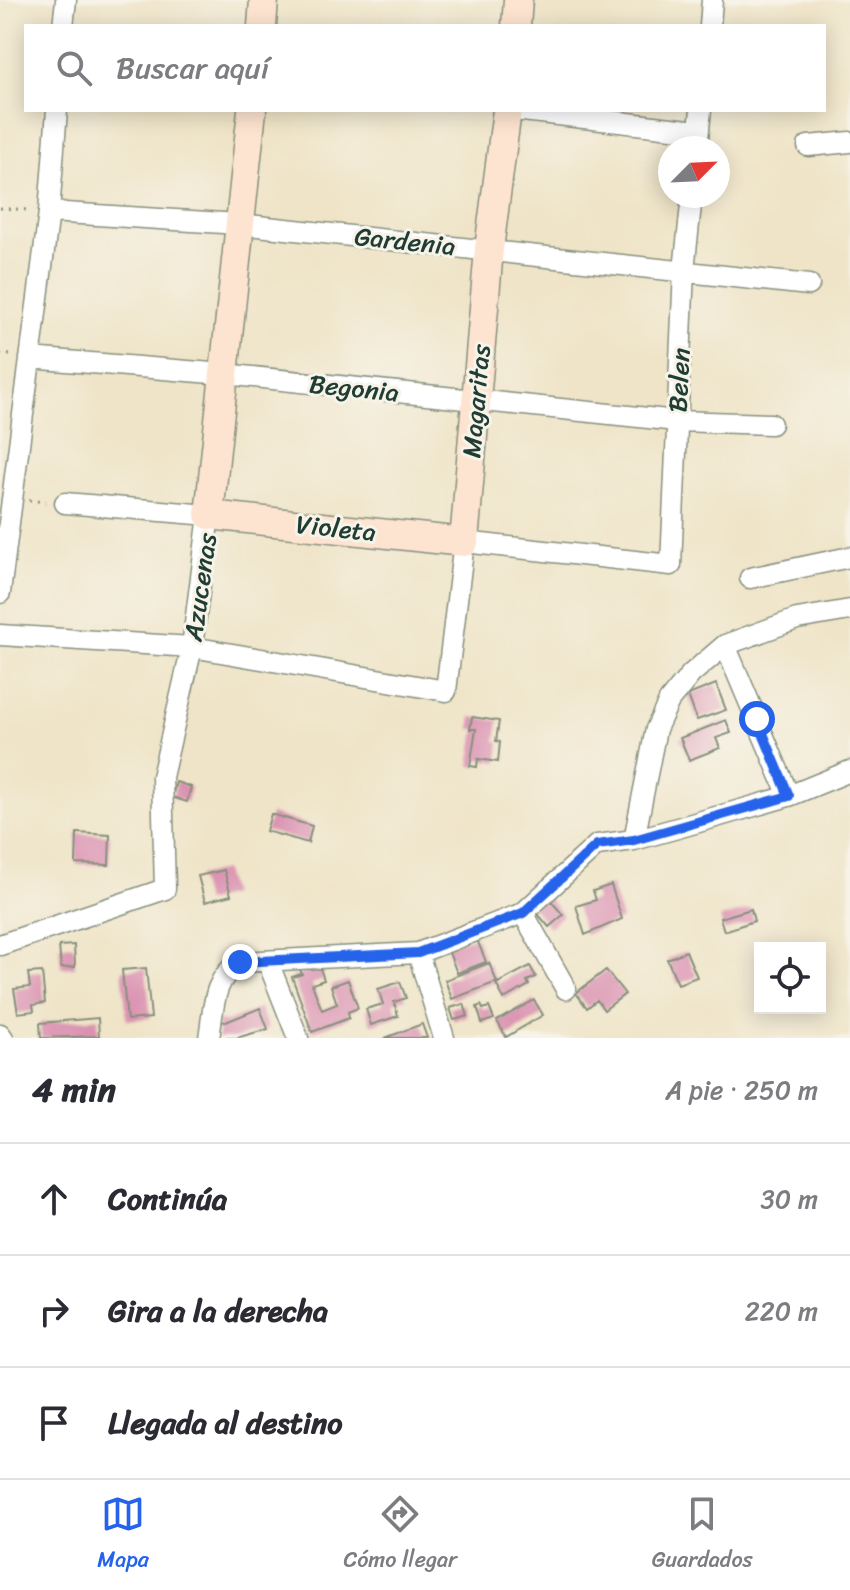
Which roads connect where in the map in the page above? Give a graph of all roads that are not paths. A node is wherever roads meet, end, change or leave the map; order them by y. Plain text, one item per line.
1 (66, 0) edge
2 (264, 0) edge
3 (518, 0) edge
4 (712, 0) edge
5 (63, 24) edge
6 (262, 24) edge
7 (516, 24) edge
8 (710, 24) edge
9 (57, 112) edge
10 (252, 112) edge
11 (507, 112) edge
12 (532, 112) edge
13 (699, 130) edge
14 (850, 142) edge
15 (808, 146) dead end
16 (691, 208) edge
17 (49, 212) junction
18 (239, 224) junction
19 (489, 249) junction
20 (684, 270) junction
21 (809, 285) dead end
22 (30, 358) junction
23 (224, 374) junction
24 (476, 402) junction
25 (677, 421) junction
26 (771, 424) dead end
27 (6, 498) edge
28 (65, 503) road end
29 (209, 515) junction
30 (464, 542) junction
31 (850, 557) edge
32 (671, 565) joint
33 (750, 578) dead end
34 (0, 593) edge
35 (850, 610) edge
36 (0, 635) edge
37 (725, 645) junction
38 (192, 647) junction
39 (850, 771) edge
40 (789, 796) junction
41 (634, 840) junction
42 (523, 913) junction
43 (0, 945) edge
44 (418, 953) junction
45 (268, 962) junction
46 (566, 989) dead end
47 (209, 1038) edge
48 (298, 1038) edge
49 (444, 1038) edge

1 - 5 street
2 - 6 street
3 - 7 street
4 - 8 street
9 - 17 street
10 - 18 street, Azucenas
11 - 19 street, Magaritas
12 - 13 street
14 - 15 street
16 - 20 street, Belen
17 - 18 street, Gardenia
17 - 22 street
18 - 19 street, Gardenia
18 - 23 street, Azucenas
19 - 20 street, Gardenia
19 - 24 street, Magaritas
20 - 21 street, Gardenia
20 - 25 street, Belen
22 - 23 street, Begonia
22 - 27 street
23 - 24 street, Begonia
23 - 29 street, Azucenas
24 - 25 street, Begonia
24 - 30 street, Magaritas
25 - 26 street, Begonia
25 - 32 street, Belen
27 - 34 street
28 - 29 street, Violeta
29 - 30 street, Violeta
29 - 38 street, Azucenas
30 - 32 street, Violeta
30 - 38 street, Magaritas
31 - 33 street
35 - 37 street
36 - 38 street
37 - 40 street
37 - 41 street
38 - 43 street, Azucenas
39 - 40 street
40 - 41 street
41 - 42 street
42 - 44 street
42 - 46 street
44 - 45 street
44 - 49 street
45 - 47 street
45 - 48 street

